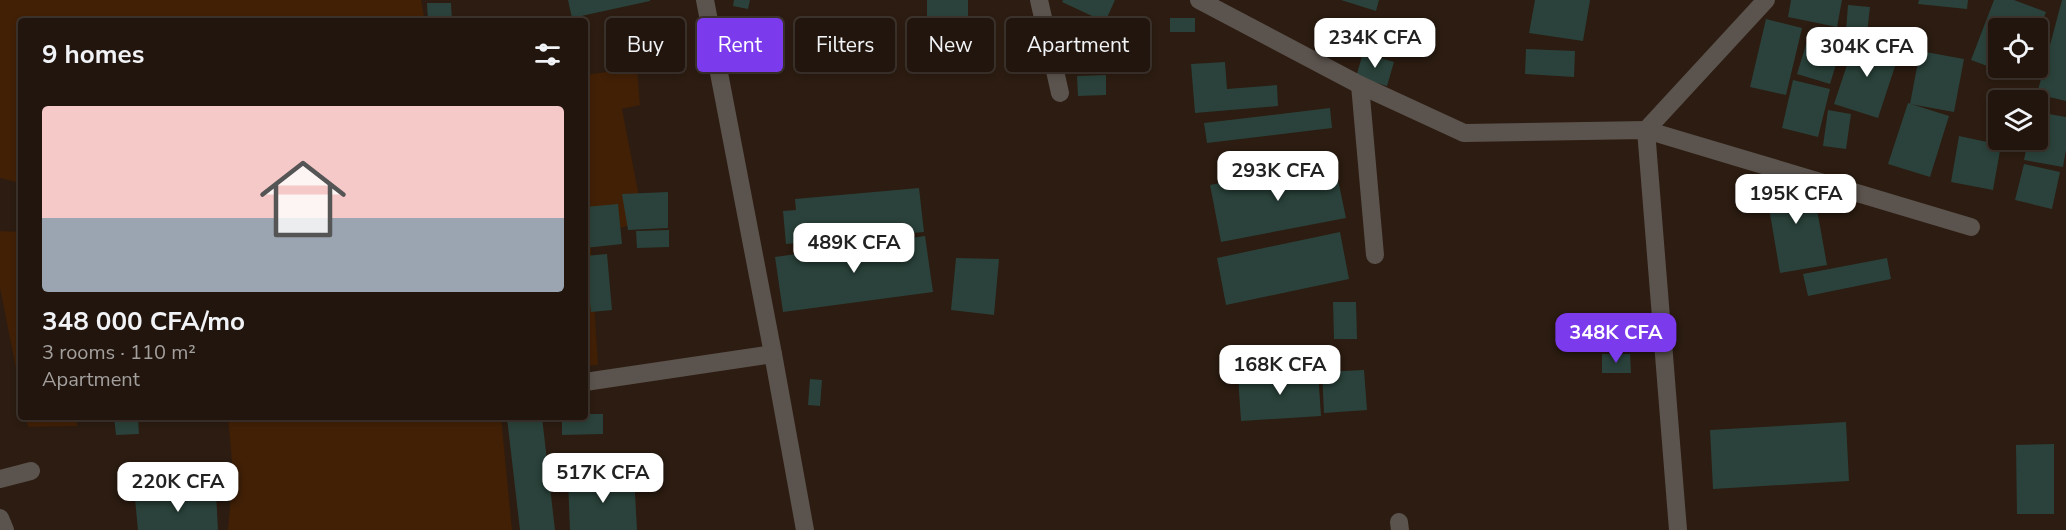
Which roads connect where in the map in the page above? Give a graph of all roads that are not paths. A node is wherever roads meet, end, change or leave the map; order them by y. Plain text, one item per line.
1 (705, 0) edge
2 (1040, 0) edge
3 (1199, 0) edge
4 (1766, 0) edge
5 (1360, 85) junction
6 (1060, 93) dead end
7 (1646, 130) junction
8 (1971, 227) dead end
9 (1375, 255) dead end
10 (773, 354) junction
11 (588, 382) edge
12 (31, 471) dead end
13 (0, 479) edge
14 (0, 518) edge
15 (5, 530) edge
16 (805, 530) edge
17 (1678, 530) edge

1 - 10 street
2 - 6 street
3 - 5 street
4 - 7 street
5 - 7 street
5 - 9 street
7 - 8 street
7 - 17 street
10 - 11 street
10 - 16 street
12 - 13 street
14 - 15 street

